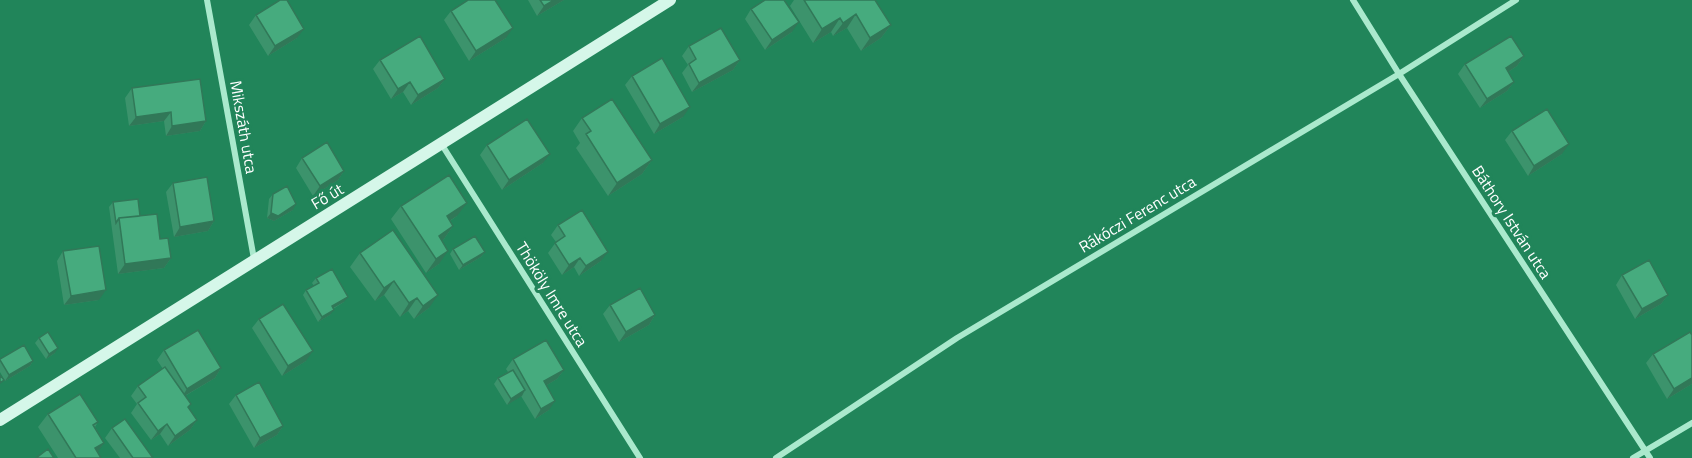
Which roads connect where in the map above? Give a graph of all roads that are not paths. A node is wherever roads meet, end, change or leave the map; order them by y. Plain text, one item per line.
1 (207, 0) edge
2 (670, 0) edge
3 (1353, 0) edge
4 (1516, 0) edge
5 (1399, 74) junction
6 (442, 145) junction
7 (254, 259) junction
8 (0, 420) edge
9 (1692, 423) edge
10 (1645, 450) junction
11 (640, 458) edge
12 (776, 458) edge
13 (1633, 458) edge
14 (1650, 458) edge

1 - 7 street, Mikszáth utca
2 - 6 main road, Fő út
3 - 5 street, Báthory István utca
4 - 5 street, Rákóczi Ferenc utca
5 - 10 street, Báthory István utca
5 - 12 street, Rákóczi Ferenc utca
6 - 7 main road, Fő út
6 - 11 street, Thököly Imre utca
7 - 8 main road, Fő út
9 - 10 street
10 - 13 street
10 - 14 street, Báthory István utca

